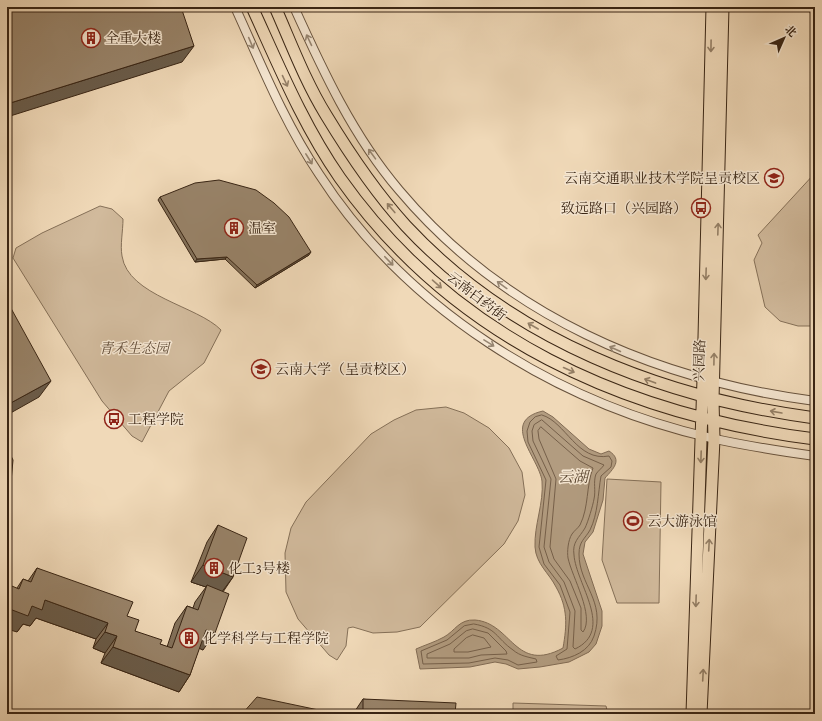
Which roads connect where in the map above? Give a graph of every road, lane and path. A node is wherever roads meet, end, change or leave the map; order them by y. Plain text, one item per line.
1 (235, 7) edge
2 (252, 7) edge
3 (275, 7) edge
4 (294, 7) edge
5 (712, 7) edge
6 (724, 7) edge
7 (813, 7) edge
8 (815, 13) edge
9 (708, 380) junction
10 (708, 398) junction
11 (815, 401) edge
12 (815, 418) edge
13 (707, 419) junction
14 (701, 436) junction
15 (714, 439) junction
16 (815, 439) edge
17 (815, 456) edge
18 (692, 714) edge
19 (701, 714) edge

1 -> 14 street
2 -> 13 main road, 云南白药街
10 -> 3 main road, 云南白药街
9 -> 4 street
5 -> 9 main road, 兴园路
9 -> 6 main road, 兴园路
7 - 8 street
9 - 10 main road, 兴园路
9 - 11 street
12 -> 10 main road, 云南白药街
10 - 13 main road, 兴园路
13 - 14 main road, 兴园路
13 - 15 main road, 兴园路
13 - 16 main road, 云南白药街
14 - 15 street
14 -> 18 main road, 兴园路
15 - 17 street
19 -> 15 main road, 兴园路

